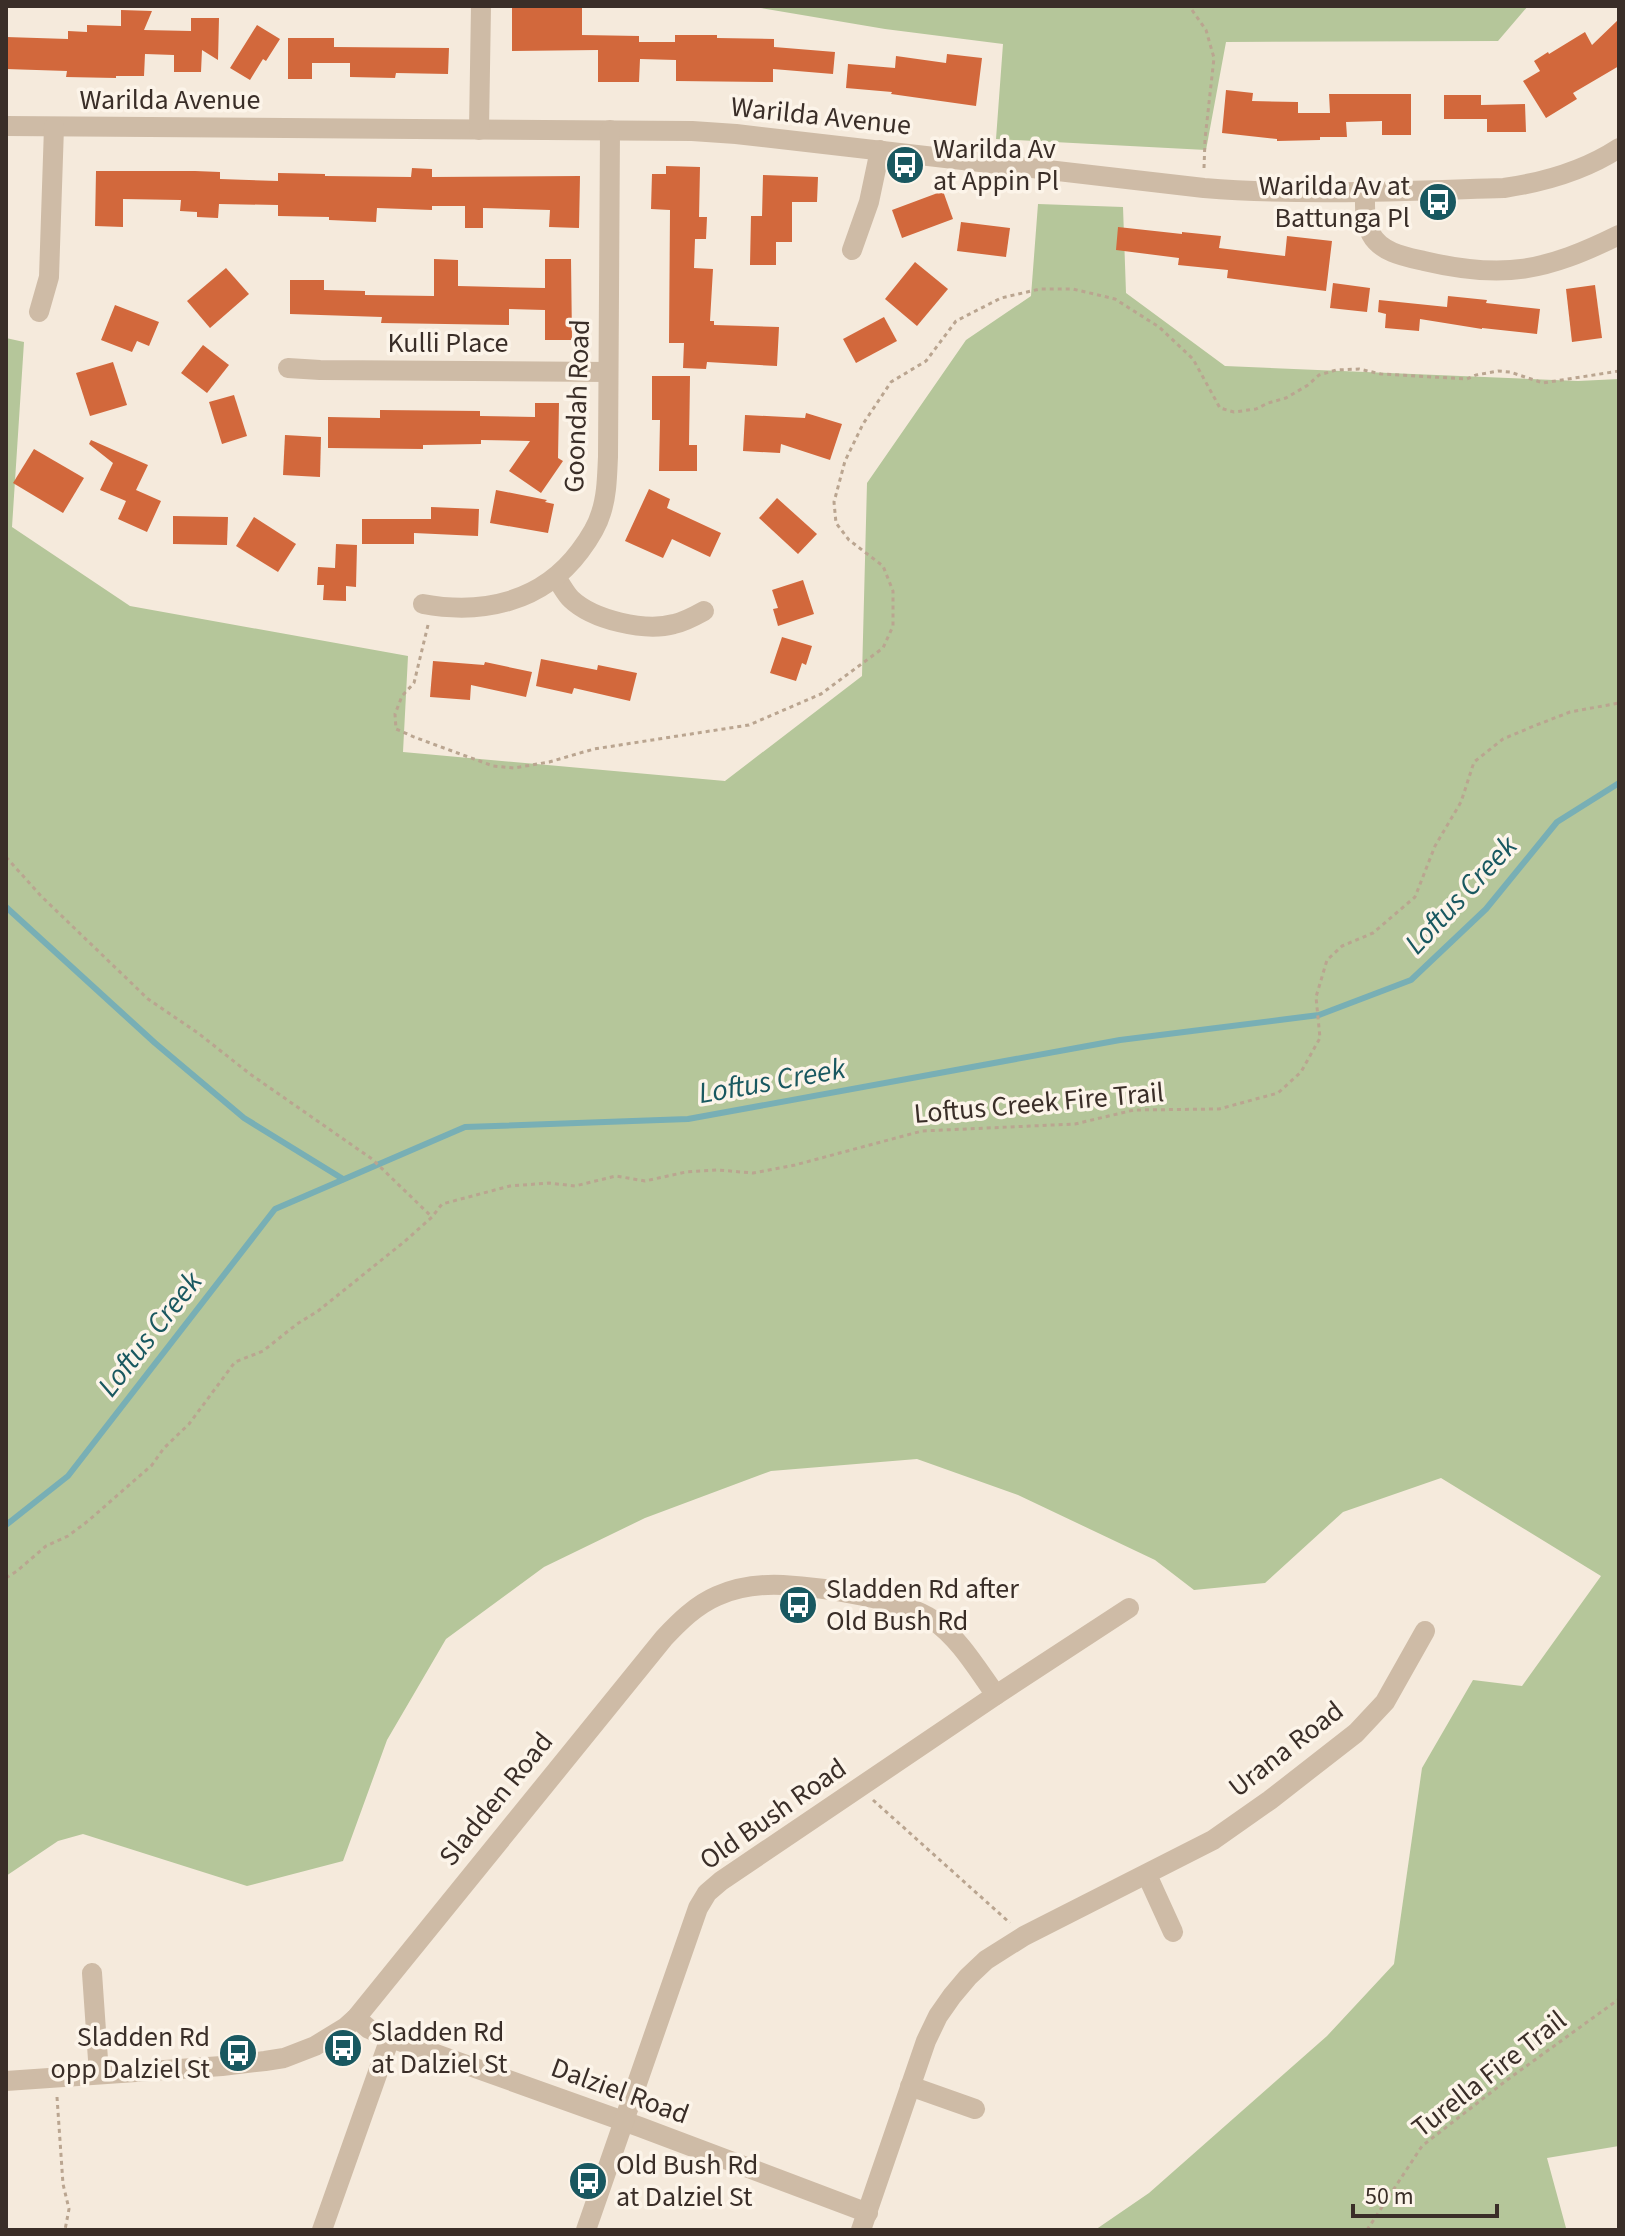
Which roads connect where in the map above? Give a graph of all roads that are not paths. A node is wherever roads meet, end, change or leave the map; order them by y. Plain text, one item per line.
1 (481, 6) edge
2 (6, 126) edge
3 (54, 127) junction
4 (479, 130) junction
5 (610, 130) junction
6 (1619, 148) edge
7 (880, 150) junction
8 (1365, 192) junction
9 (1619, 235) edge
10 (852, 250) dead end
11 (39, 312) dead end
12 (288, 368) dead end
13 (608, 372) junction
14 (556, 578) junction
15 (428, 605) road end
16 (704, 611) dead end
17 (1129, 1608) dead end
18 (1425, 1631) dead end
19 (996, 1695) junction
20 (1147, 1875) junction
21 (1173, 1932) dead end
22 (92, 1973) dead end
23 (356, 2018) junction
24 (390, 2038) junction
25 (99, 2074) junction
26 (6, 2081) edge
27 (910, 2086) junction
28 (975, 2109) dead end
29 (623, 2121) junction
30 (864, 2222) edge
31 (322, 2230) edge
32 (586, 2230) edge

1 - 4 street
2 - 3 street, Warilda Avenue
3 - 4 street, Warilda Avenue
3 - 11 street
4 - 5 street, Warilda Avenue
5 - 7 street, Warilda Avenue
5 - 13 street, Goondah Road
6 - 8 street, Warilda Avenue
7 - 8 street, Warilda Avenue
7 - 10 street
8 - 9 street
12 - 13 street, Kulli Place
13 - 14 street, Goondah Road
14 - 15 street, Goondah Road
14 - 16 street
17 - 19 street, Old Bush Road
18 - 20 street, Urana Road
19 - 23 street, Sladden Road
19 - 29 street, Old Bush Road
20 - 21 street
20 - 27 street, Urana Road
22 - 25 street
23 - 24 street, Dalziel Road
23 - 25 street, Sladden Road
24 - 29 street, Dalziel Road
24 - 31 street
25 - 26 street, Sladden Road
27 - 28 street
27 - 30 street, Urana Road
29 - 30 street, Dalziel Road
29 - 32 street, Old Bush Road

